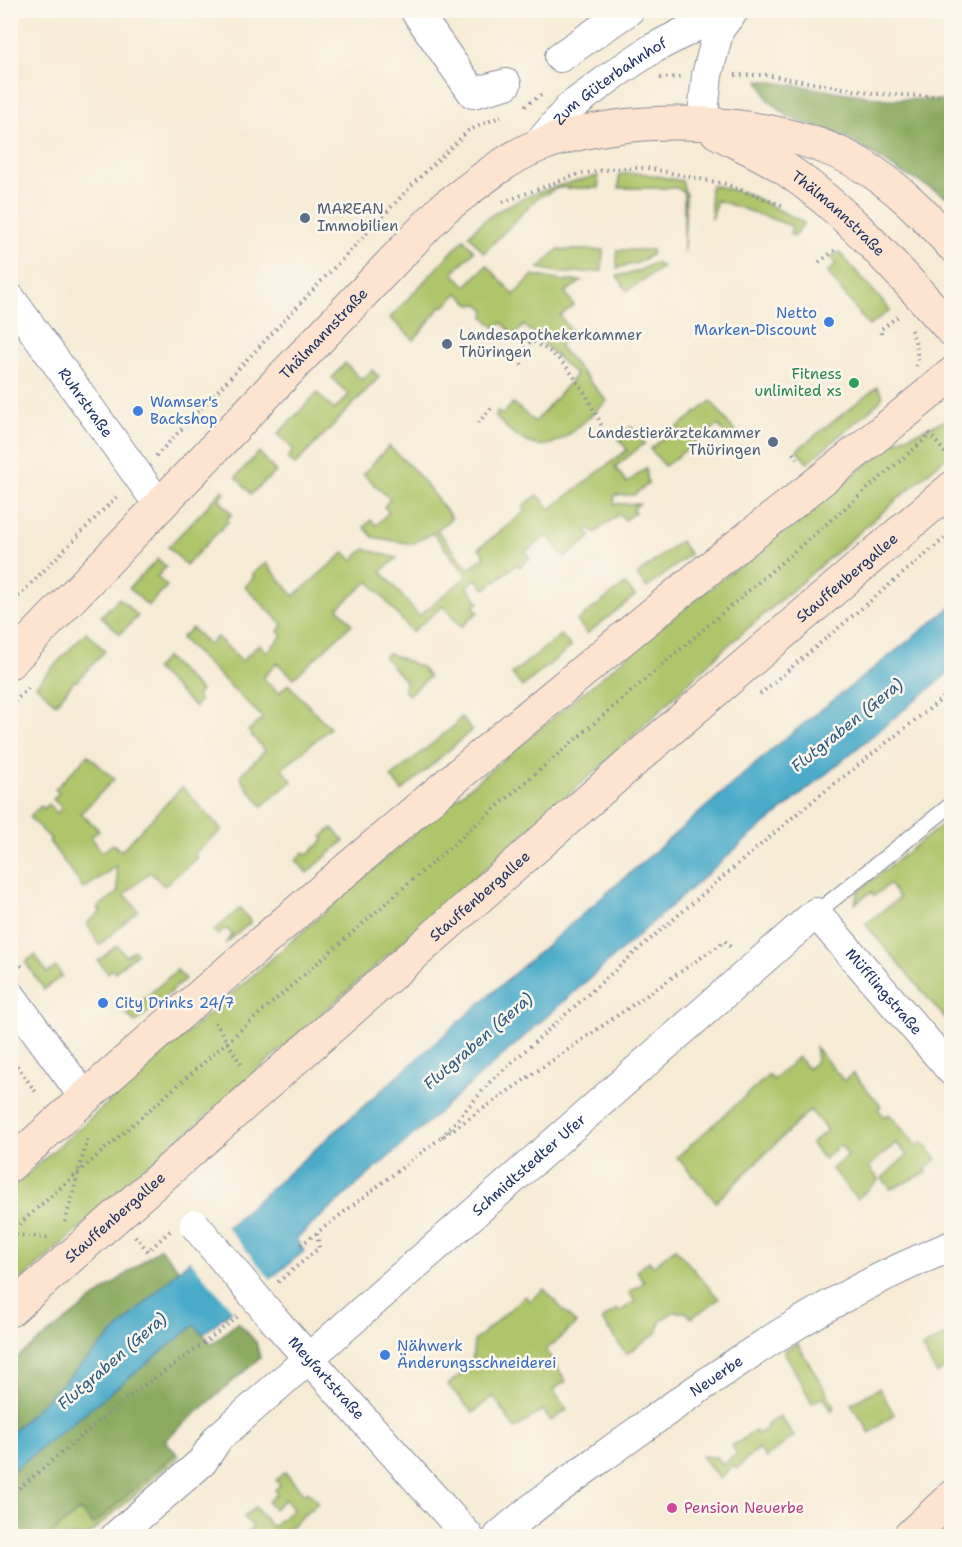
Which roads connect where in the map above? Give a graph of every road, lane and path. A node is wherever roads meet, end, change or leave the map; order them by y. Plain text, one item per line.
1 (415, 10) edge
2 (629, 10) edge
3 (734, 10) edge
4 (708, 14) edge
5 (560, 57) dead end
6 (707, 75) junction
7 (506, 84) dead end
8 (951, 97) edge
9 (702, 125) junction
10 (536, 147) junction
11 (416, 181) dead end
12 (914, 204) junction
13 (498, 205) dead end
14 (791, 210) dead end
15 (951, 216) edge
16 (951, 245) edge
17 (840, 246) dead end
18 (819, 262) dead end
19 (10, 298) edge
20 (900, 314) dead end
21 (951, 330) edge
22 (881, 334) dead end
23 (522, 365) dead end
24 (951, 374) edge
25 (492, 407) dead end
26 (478, 423) dead end
27 (603, 428) dead end
28 (930, 435) dead end
29 (137, 476) junction
30 (951, 488) edge
31 (160, 506) junction
32 (10, 605) edge
33 (23, 671) edge
34 (951, 691) edge
35 (10, 706) edge
36 (951, 804) edge
37 (816, 913) junction
38 (751, 970) junction
39 (205, 993) junction
40 (10, 995) edge
41 (228, 1043) junction
42 (10, 1056) edge
43 (951, 1071) edge
44 (257, 1090) junction
45 (37, 1094) dead end
46 (85, 1098) junction
47 (441, 1137) junction
48 (10, 1165) edge
49 (78, 1173) junction
50 (183, 1225) joint
51 (63, 1229) dead end
52 (10, 1232) edge
53 (317, 1232) junction
54 (141, 1243) dead end
55 (301, 1245) dead end
56 (951, 1246) edge
57 (274, 1285) dead end
58 (10, 1310) edge
59 (239, 1315) dead end
60 (309, 1359) junction
61 (10, 1496) edge
62 (951, 1497) edge
63 (116, 1536) edge
64 (468, 1536) edge
65 (499, 1536) edge
66 (910, 1536) edge

1 - 7 street
2 - 5 street
3 - 6 street
4 - 10 street, Zum Güterbahnhof
6 - 8 path
6 - 9 street
9 - 10 main road, Thälmannstraße
9 - 12 main road, Thälmannstraße
9 - 21 main road, Thälmannstraße
10 - 31 main road, Thälmannstraße
11 - 29 path
12 - 15 main road
12 - 16 main road, Thälmannstraße
13 - 14 path
17 - 18 path
19 - 29 street, Ruhrstraße
20 - 22 path
23 - 27 path
24 - 39 main road
25 - 26 path
28 - 41 path
29 - 31 street, Ruhrstraße
29 - 32 path
30 - 44 main road, Stauffenbergallee
31 - 33 main road, Thälmannstraße
33 - 35 path
34 - 47 path
36 - 37 lane, Schmidtstedter Ufer
37 - 38 street, Schmidtstedter Ufer
37 - 43 street, Müfflingstraße
38 - 47 path
38 - 60 street, Schmidtstedter Ufer
39 - 41 path
39 - 46 main road
40 - 46 street
41 - 44 path
41 - 49 path
42 - 45 path
44 - 58 main road, Stauffenbergallee
46 - 48 main road
46 - 49 path
47 - 53 path
49 - 51 path
49 - 52 path
50 - 54 path
50 - 60 street, Meyfartstraße, bridge
53 - 55 path
53 - 57 path
56 - 65 street, Neuerbe
59 - 61 path
60 - 63 street, Schmidtstedter Ufer
60 - 64 street, Meyfartstraße
62 - 66 main road

